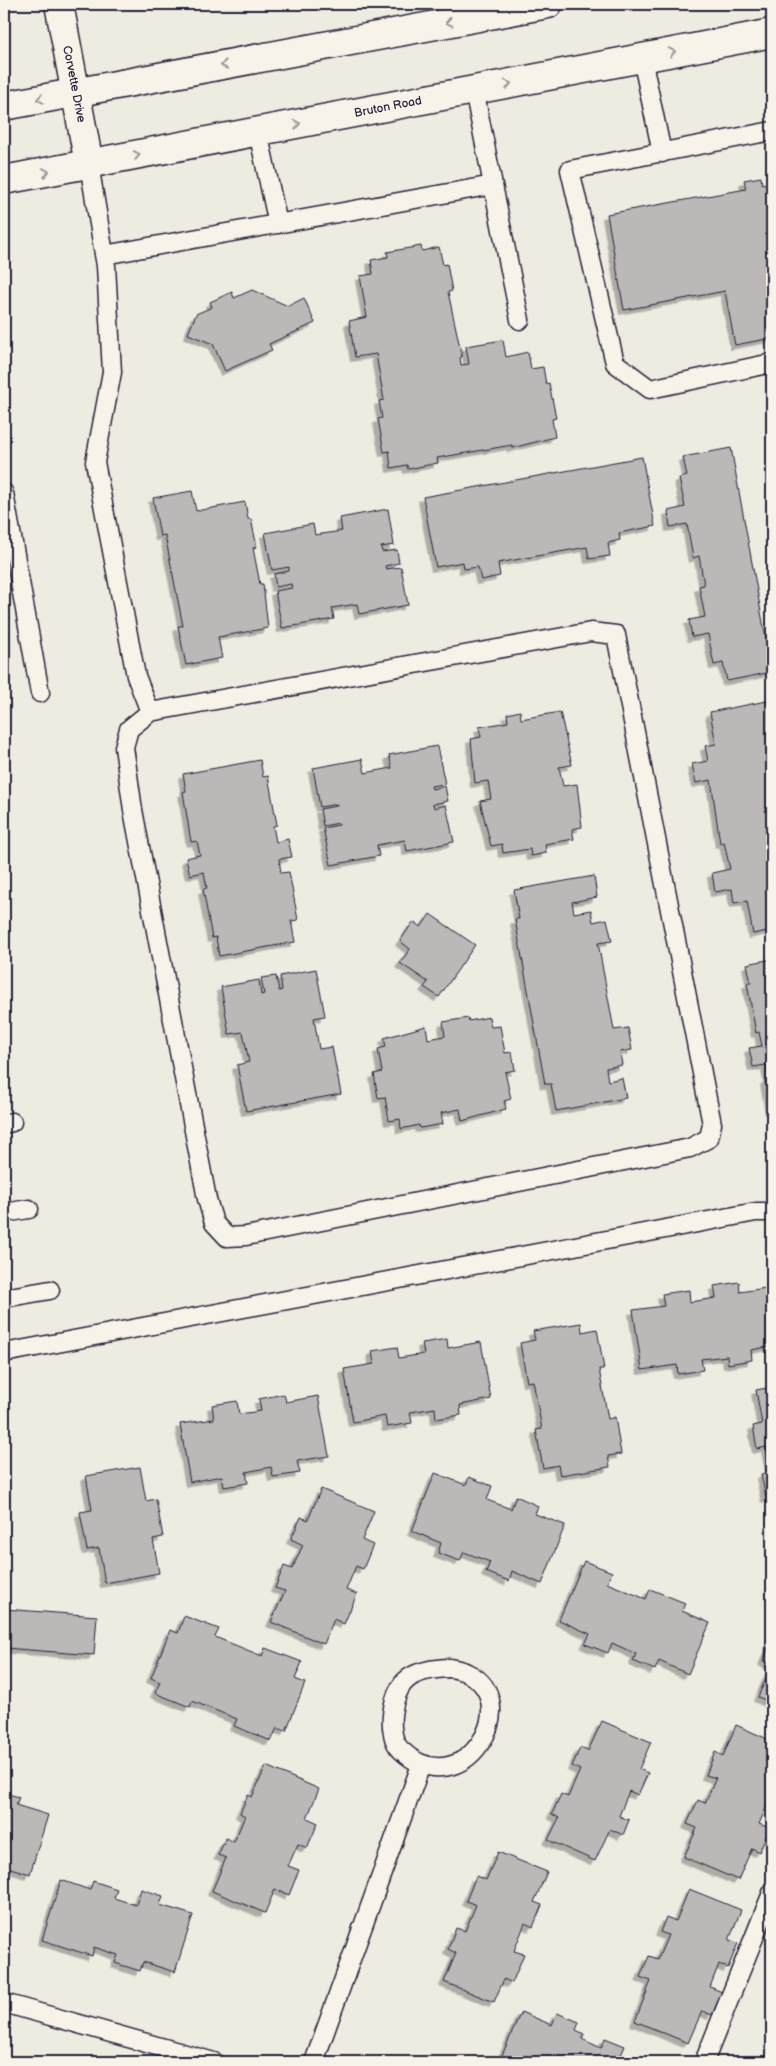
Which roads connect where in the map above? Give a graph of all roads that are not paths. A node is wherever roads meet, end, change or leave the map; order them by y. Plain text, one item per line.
1 (59, 4) edge
2 (548, 4) edge
3 (772, 33) edge
4 (642, 58) junction
5 (474, 90) junction
6 (76, 93) junction
7 (4, 106) edge
8 (772, 131) edge
9 (258, 132) junction
10 (662, 152) junction
11 (89, 164) junction
12 (4, 180) edge
13 (493, 185) junction
14 (278, 224) junction
15 (104, 255) junction
16 (520, 320) dead end
17 (772, 363) edge
18 (4, 494) edge
19 (40, 692) dead end
20 (150, 712) junction
21 (29, 1209) dead end
22 (772, 1212) edge
23 (4, 1213) edge
24 (50, 1290) dead end
25 (4, 1298) edge
26 (4, 1353) edge
27 (422, 1765) junction
28 (772, 1893) edge
29 (4, 2003) edge
30 (214, 2062) edge
31 (314, 2062) edge
32 (704, 2062) edge

1 - 6 main road, Corvette Drive
2 -> 6 main road
4 -> 3 main road, Bruton Road
5 -> 4 main road, Bruton Road
4 - 10 lane
9 -> 5 main road, Bruton Road
5 - 13 lane
6 -> 7 main road
6 - 11 main road, Corvette Drive
8 - 10 lane
11 -> 9 main road, Bruton Road
9 - 14 lane
10 - 17 lane
12 -> 11 main road, Bruton Road
11 - 15 lane
13 - 14 lane
13 - 16 lane
14 - 15 lane
15 - 20 lane
18 - 19 lane
20 - 20 lane
21 - 23 lane
22 - 26 lane
24 - 25 lane
27 - 27 lane
27 - 31 lane
28 - 32 lane
29 - 30 lane

